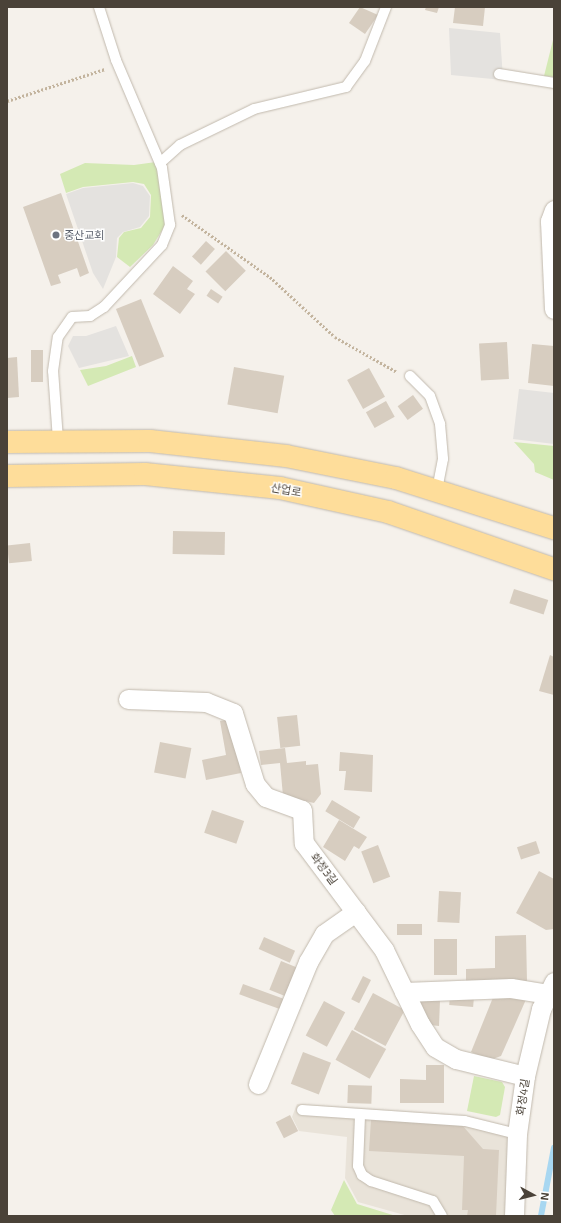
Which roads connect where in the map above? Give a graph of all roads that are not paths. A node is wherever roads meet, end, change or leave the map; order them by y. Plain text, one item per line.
1 (99, 7) edge
2 (386, 7) edge
3 (499, 74) dead end
4 (554, 83) edge
5 (160, 163) junction
6 (554, 210) edge
7 (554, 309) edge
8 (410, 376) road end
9 (58, 440) junction
10 (7, 442) edge
11 (7, 476) edge
12 (438, 491) junction
13 (554, 528) edge
14 (554, 569) edge
15 (128, 699) dead end
16 (356, 912) junction
17 (551, 988) edge
18 (404, 992) junction
19 (525, 1076) junction
20 (258, 1084) dead end
21 (302, 1110) dead end
22 (360, 1116) junction
23 (517, 1134) junction
24 (442, 1216) edge
25 (514, 1216) edge

1 - 5 lane
2 - 5 lane
3 - 4 lane
5 - 9 lane
6 - 7 street
8 - 12 lane
9 - 10 main road
9 - 12 main road
11 - 14 main road, 산업로
12 - 13 main road
15 - 16 street, 화정3길
16 - 18 street, 화정3길
16 - 20 street
17 - 18 street
17 - 19 street, 화정4길
18 - 19 street, 화정3길
19 - 23 street, 화정4길
21 - 22 lane
22 - 23 lane
22 - 24 lane
23 - 25 street, 화정4길

